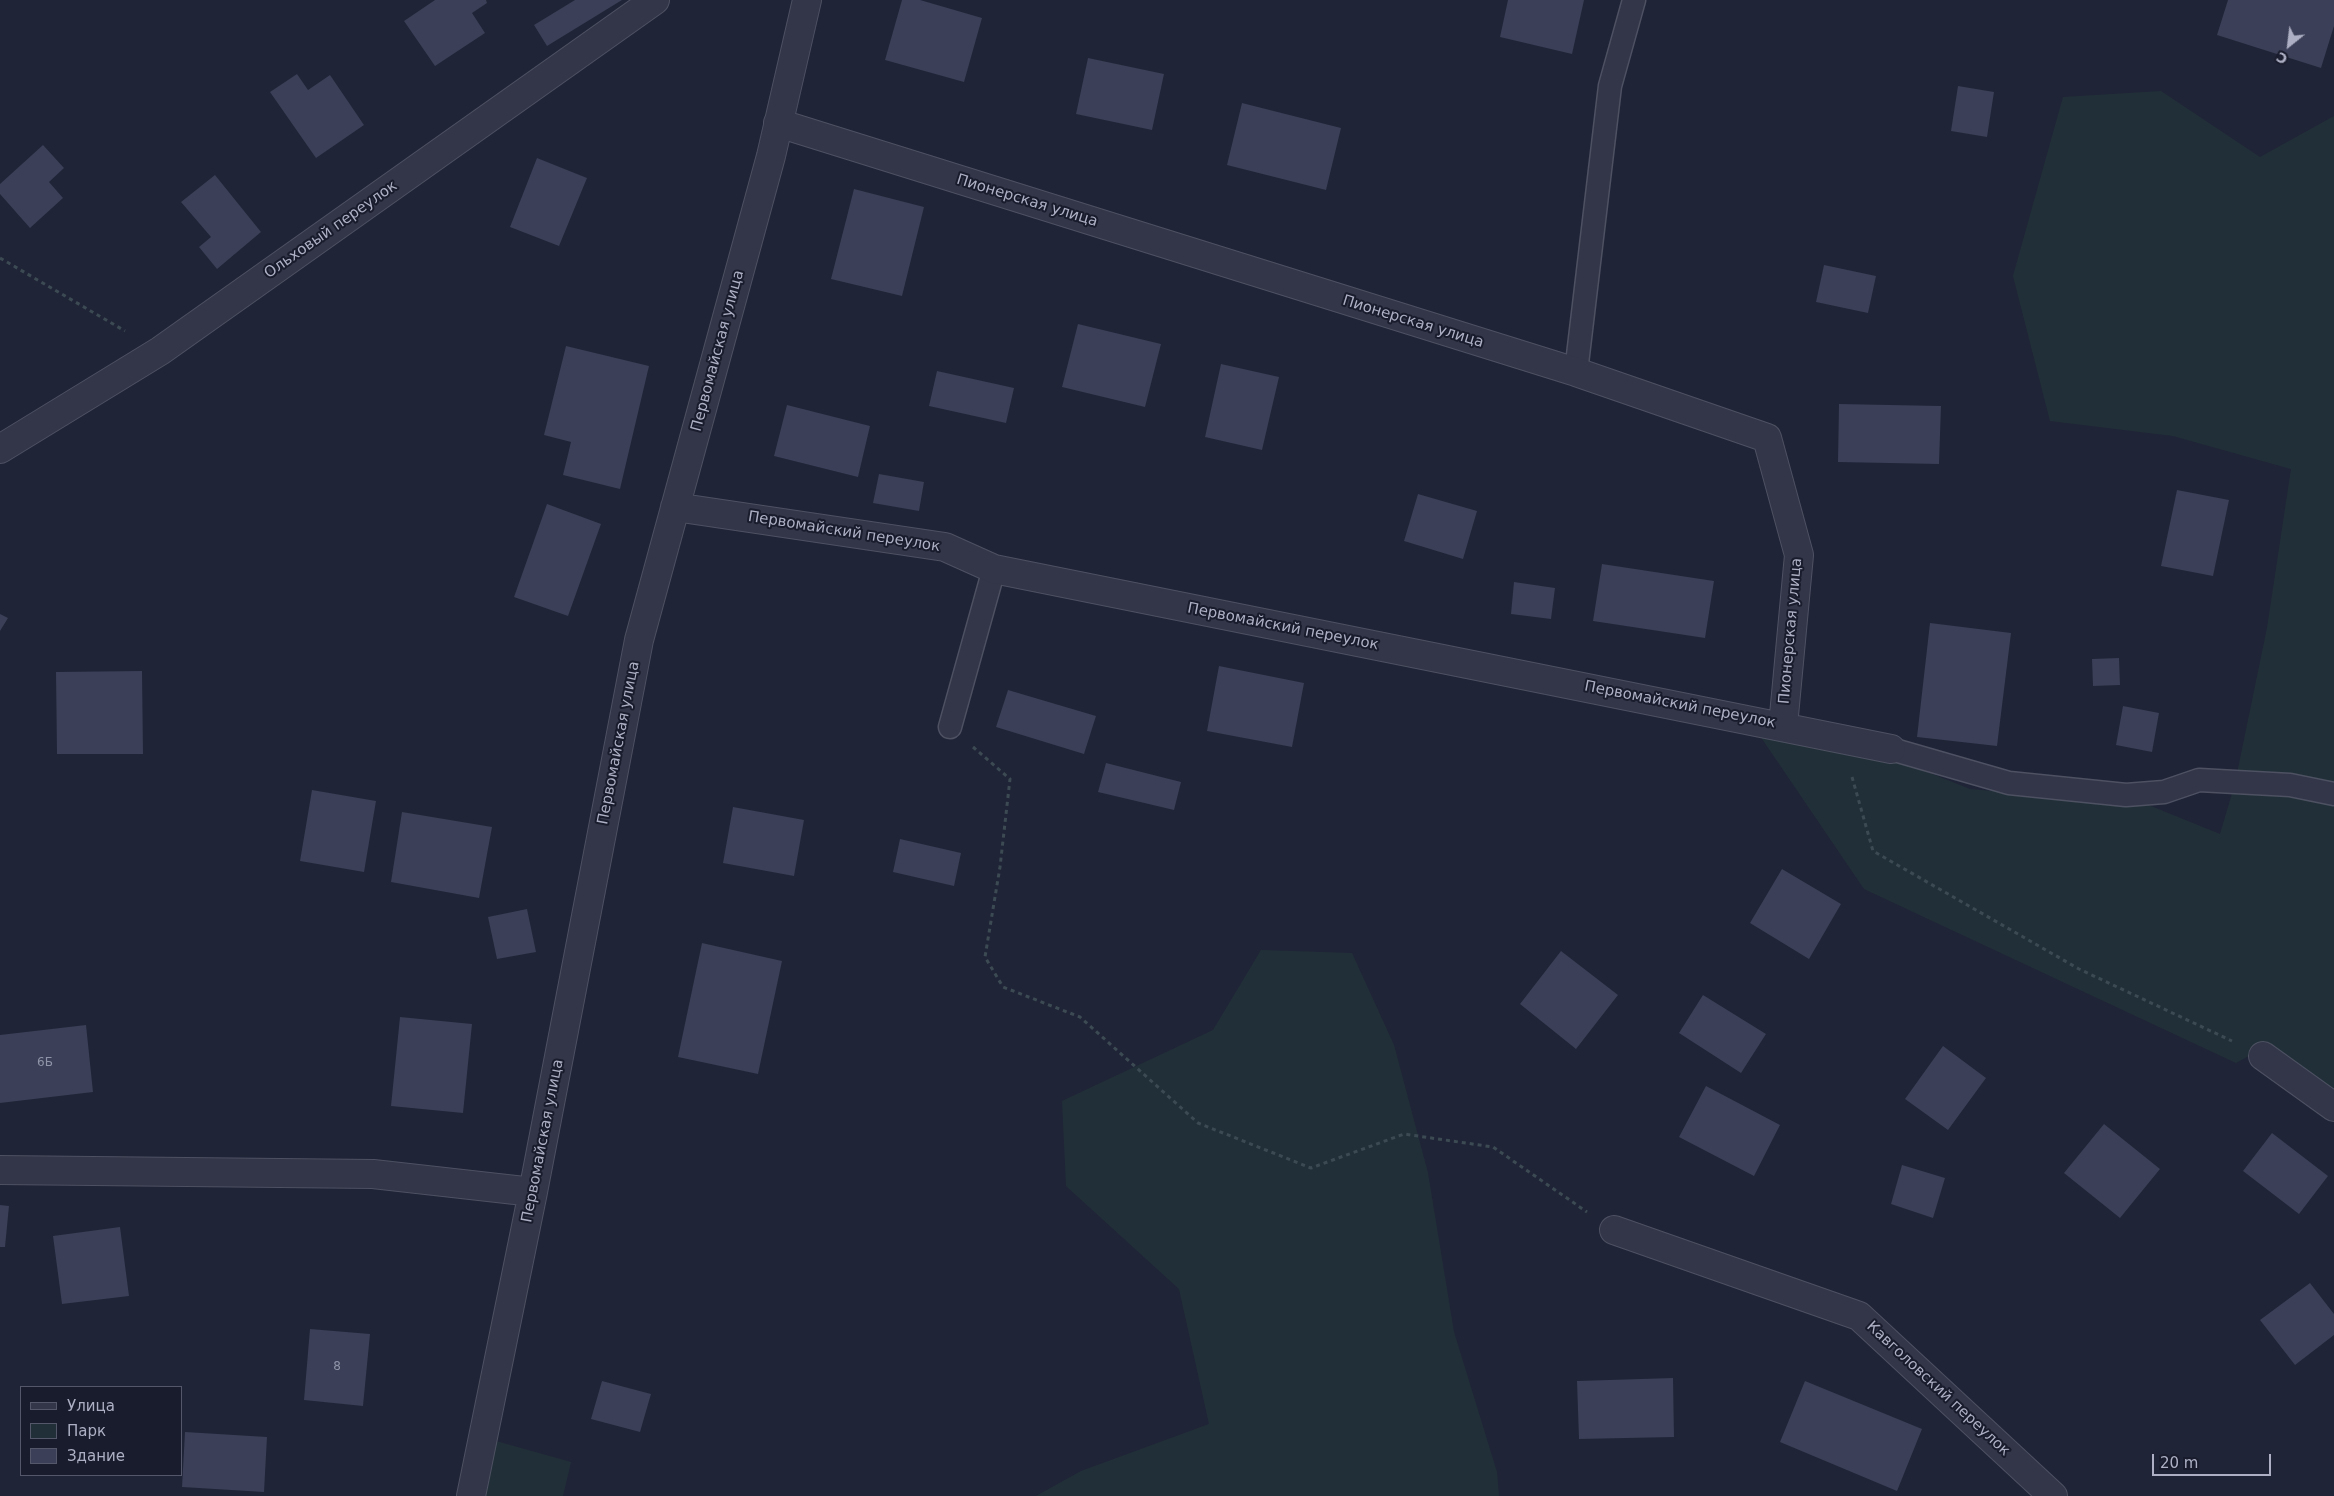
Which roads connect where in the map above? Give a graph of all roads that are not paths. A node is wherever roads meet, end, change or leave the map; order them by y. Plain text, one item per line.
1 (655, 0) edge
2 (807, 0) edge
3 (1634, 0) edge
4 (778, 123) junction
5 (1576, 372) junction
6 (0, 449) edge
7 (676, 507) junction
8 (994, 570) junction
9 (1783, 726) junction
10 (950, 727) road end
11 (1891, 749) joint
12 (2334, 794) edge
13 (2263, 1056) road end
14 (2334, 1107) edge
15 (0, 1170) edge
16 (533, 1192) junction
17 (1614, 1230) road end
18 (471, 1496) edge
19 (2053, 1496) edge

1 - 6 street, Ольховый переулок
2 - 4 street, Первомайская улица
3 - 5 lane
4 - 5 street, Пионерская улица
4 - 7 street, Первомайская улица
5 - 9 street, Пионерская улица
7 - 8 street, Первомайский переулок
7 - 16 street, Первомайская улица
8 - 9 street, Первомайский переулок
8 - 10 lane
9 - 11 street, Первомайский переулок
11 - 12 lane
13 - 14 street
15 - 16 street
16 - 18 street, Первомайская улица
17 - 19 street, Кавголовский переулок

